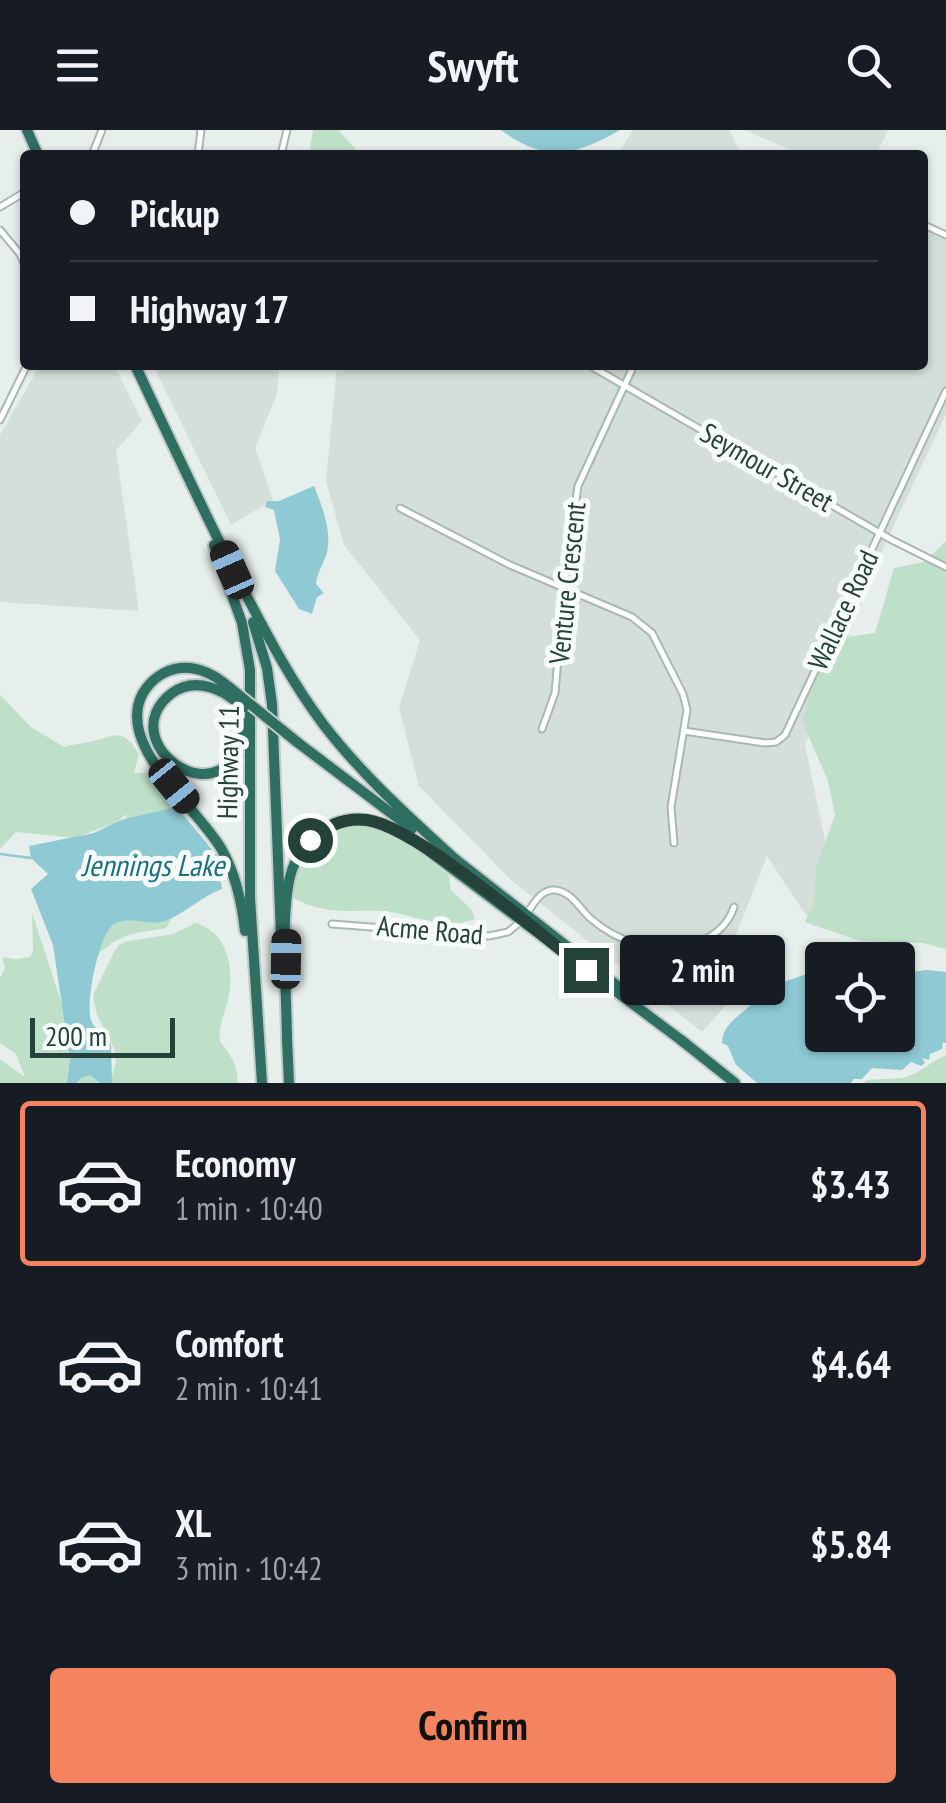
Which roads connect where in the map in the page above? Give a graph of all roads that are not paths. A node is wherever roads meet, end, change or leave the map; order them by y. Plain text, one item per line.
1 (0, 230) edge
2 (20, 254) edge
3 (25, 370) edge
4 (137, 370) edge
5 (598, 370) edge
6 (632, 370) edge
7 (624, 385) junction
8 (946, 390) edge
9 (0, 420) edge
10 (400, 508) dead end
11 (880, 533) junction
12 (218, 548) junction
13 (946, 567) edge
14 (564, 588) junction
15 (245, 636) junction
16 (226, 690) junction
17 (542, 730) dead end
18 (684, 730) junction
19 (674, 843) dead end
20 (454, 863) junction
21 (734, 906) dead end
22 (524, 916) junction
23 (332, 924) dead end
24 (287, 1042) junction
25 (260, 1046) junction
26 (262, 1083) edge
27 (290, 1083) edge
28 (736, 1083) edge

1 - 2 street
3 - 9 street
4 - 12 highway
5 - 7 street, Seymour Street
6 - 7 street, Venture Crescent
7 - 11 street, Seymour Street
7 - 14 street, Venture Crescent
8 - 11 street, Wallace Road
10 - 14 street
11 - 13 street, Seymour Street
11 - 18 street, Wallace Road
12 - 15 highway, Highway 11
12 - 20 highway
12 - 24 highway, Highway 11
14 - 17 street, Venture Crescent
14 - 18 street
15 - 16 highway
15 - 25 highway, Highway 11
16 - 20 highway, bridge
16 - 25 highway
18 - 19 street
20 - 22 highway
20 - 24 highway
21 - 22 street, Acme Road
22 - 23 street, Acme Road
22 - 28 highway
24 - 27 highway, Highway 11
25 - 26 highway, Highway 11

